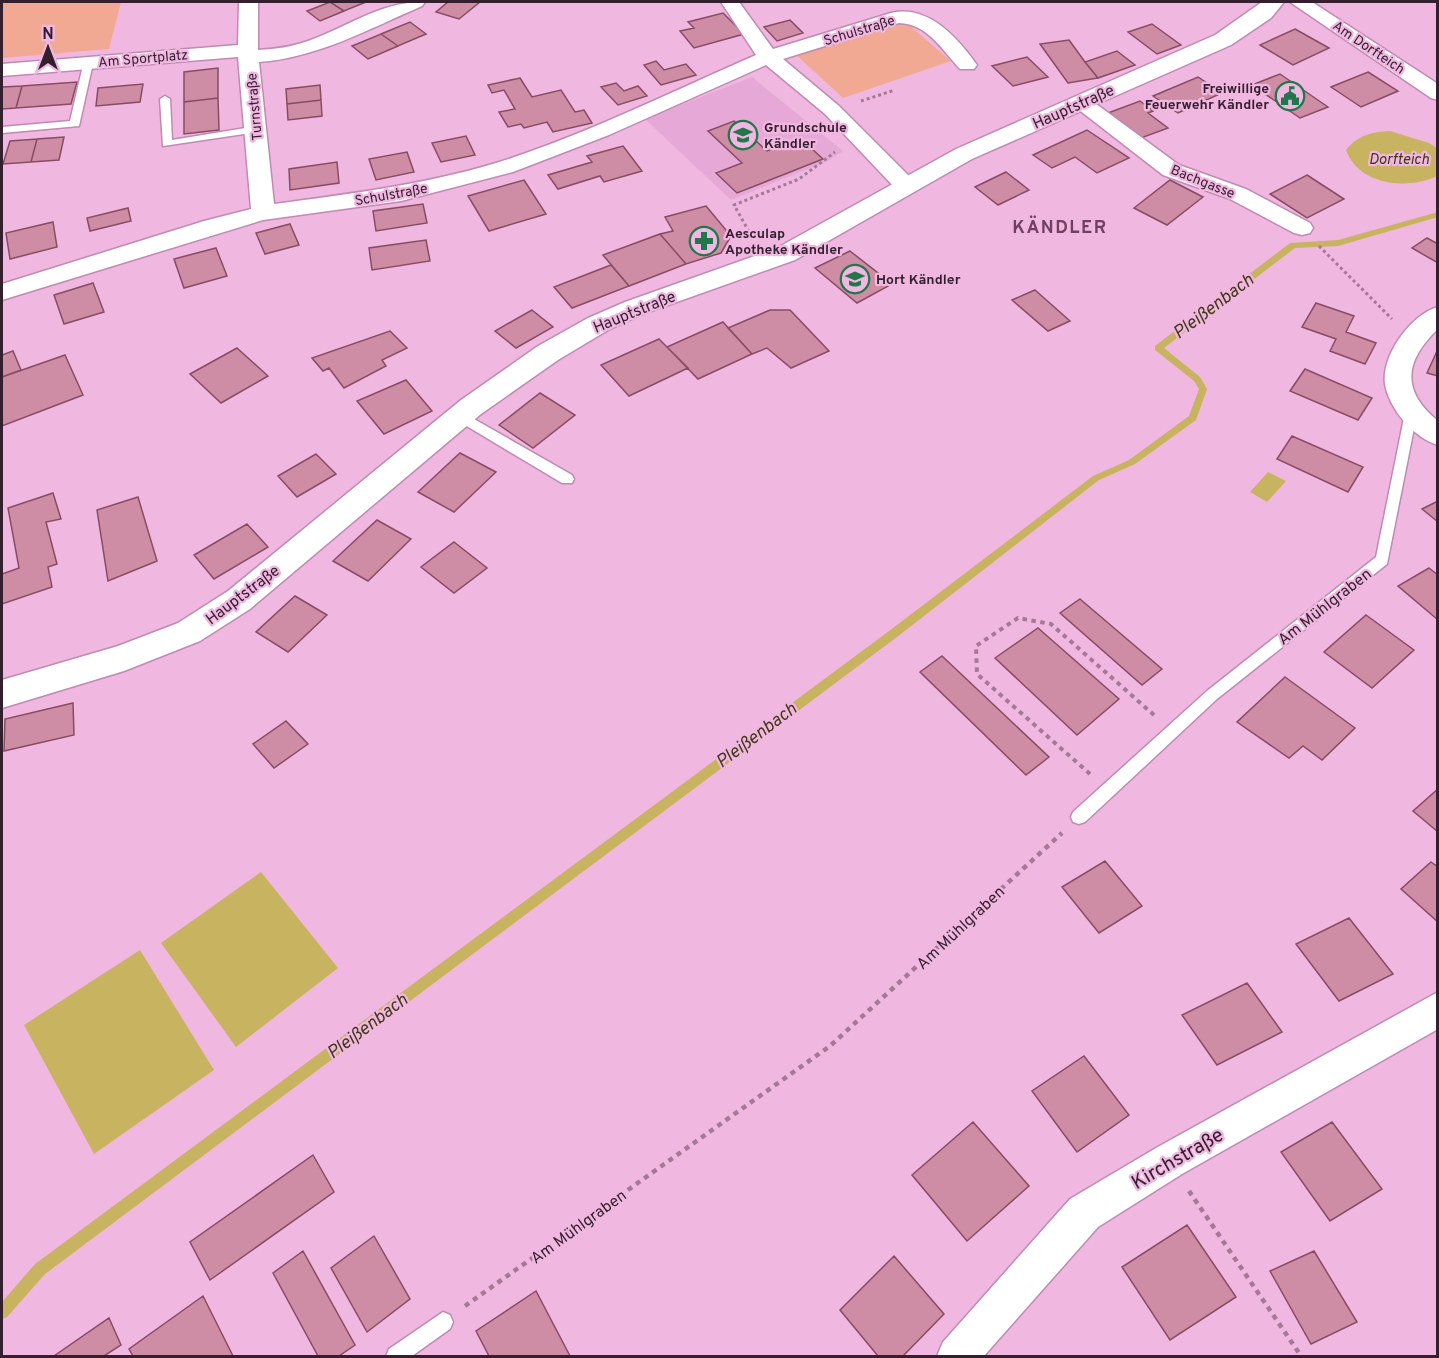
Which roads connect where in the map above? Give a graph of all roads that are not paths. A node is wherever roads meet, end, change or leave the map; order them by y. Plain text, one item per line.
1 (248, 2) edge
2 (415, 2) edge
3 (730, 2) edge
4 (1273, 2) edge
5 (1300, 2) edge
6 (249, 53) junction
7 (768, 57) junction
8 (88, 63) junction
9 (967, 65) dead end
10 (2, 70) edge
11 (1437, 94) edge
12 (165, 99) dead end
13 (1081, 102) junction
14 (257, 129) junction
15 (2, 130) edge
16 (906, 186) junction
17 (262, 213) junction
18 (1302, 228) dead end
19 (2, 292) edge
20 (1437, 315) edge
21 (1411, 413) junction
22 (460, 416) junction
23 (1437, 436) edge
24 (567, 479) dead end
25 (2, 694) edge
26 (1079, 818) road end
27 (1437, 1009) edge
28 (442, 1322) road end
29 (396, 1356) edge
30 (957, 1356) edge

1 - 6 street, Turnstraße
2 - 6 street, Am Sportplatz
3 - 7 street
4 - 13 street, Hauptstraße
5 - 11 street, Am Dorfteich
6 - 8 street, Am Sportplatz
6 - 14 street, Turnstraße
7 - 9 street, Schulstraße
7 - 16 street
7 - 17 street, Schulstraße
8 - 10 street, Am Sportplatz
8 - 15 lane
12 - 14 lane
13 - 16 street, Hauptstraße
13 - 18 street, Bachgasse
14 - 17 street, Turnstraße
16 - 22 street, Hauptstraße
17 - 19 street, Schulstraße
20 - 21 street
21 - 23 street
21 - 26 lane, Am Mühlgraben
22 - 24 lane
22 - 25 street, Hauptstraße
27 - 30 street, Kirchstraße
28 - 29 lane

